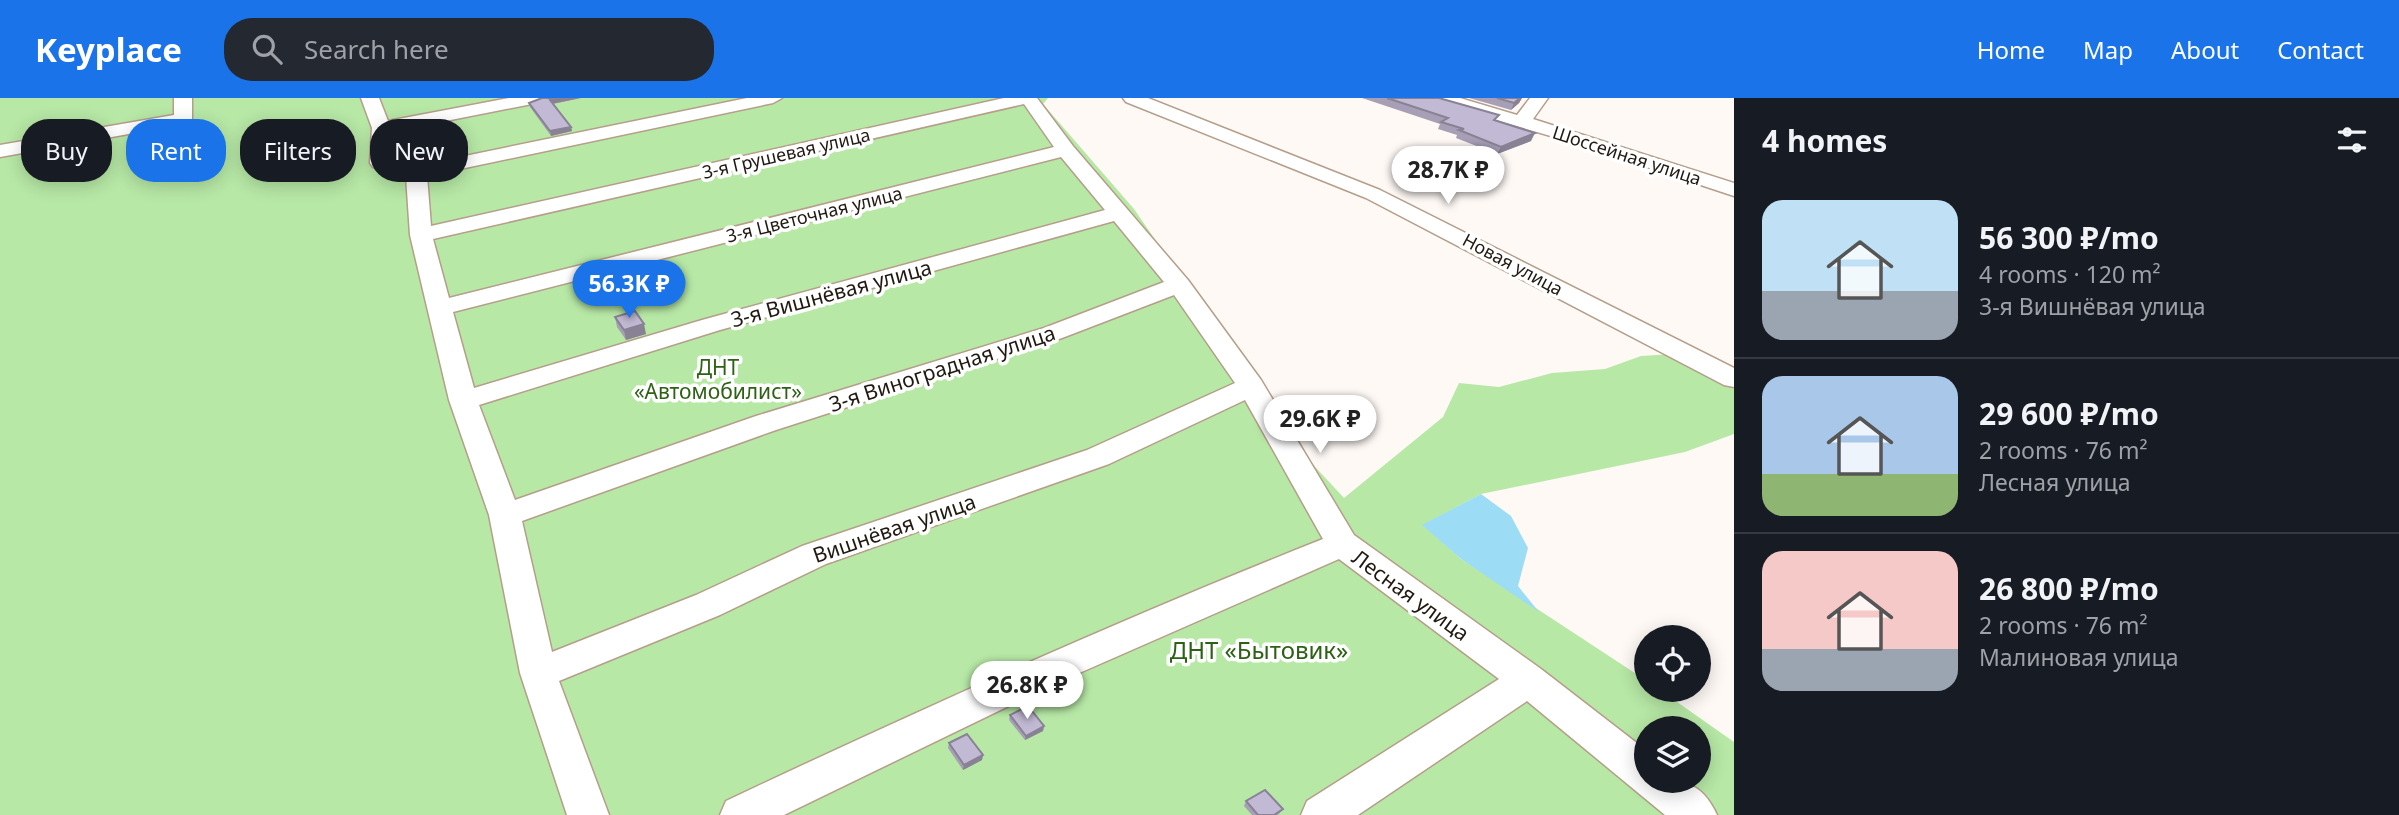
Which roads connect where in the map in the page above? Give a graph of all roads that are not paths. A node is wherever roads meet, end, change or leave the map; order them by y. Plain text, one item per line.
1 (183, 98) edge
2 (370, 98) edge
3 (537, 98) edge
4 (773, 98) edge
5 (1028, 98) edge
6 (1132, 98) edge
7 (1440, 98) edge
8 (1539, 98) edge
9 (378, 119) edge
10 (428, 119) edge
11 (1522, 121) junction
12 (0, 150) edge
13 (1066, 150) junction
14 (468, 161) edge
15 (417, 182) edge
16 (1734, 190) edge
17 (1120, 213) junction
18 (421, 235) junction
19 (1178, 285) junction
20 (441, 308) junction
21 (1734, 379) edge
22 (1251, 386) junction
23 (463, 400) junction
24 (505, 515) junction
25 (1342, 544) junction
26 (538, 673) junction
27 (1528, 680) junction
28 (1634, 766) edge
29 (1669, 793) edge
30 (588, 815) edge
31 (741, 815) edge
32 (1322, 815) edge
33 (1696, 815) edge

1 - 12 street
2 - 9 street
3 - 10 street
4 - 14 street
5 - 13 street, Лесная улица
5 - 18 street, 3-я Грушевая улица
6 - 21 street, Новая улица
7 - 11 street, Шоссейная улица
8 - 11 street
11 - 16 street, Шоссейная улица
13 - 17 street, Лесная улица
13 - 20 street, 3-я Цветочная улица
15 - 18 street
17 - 19 street, Лесная улица
17 - 23 street, 3-я Вишнёвая улица
18 - 20 street
19 - 22 street, Лесная улица
19 - 24 street, 3-я Виноградная улица
20 - 23 street
22 - 25 street, Лесная улица
22 - 26 street, Вишнёвая улица
23 - 24 street
24 - 26 street
25 - 27 street, Лесная улица
25 - 31 street
26 - 30 street
27 - 28 street, Лесная улица
27 - 32 street
29 - 33 street

